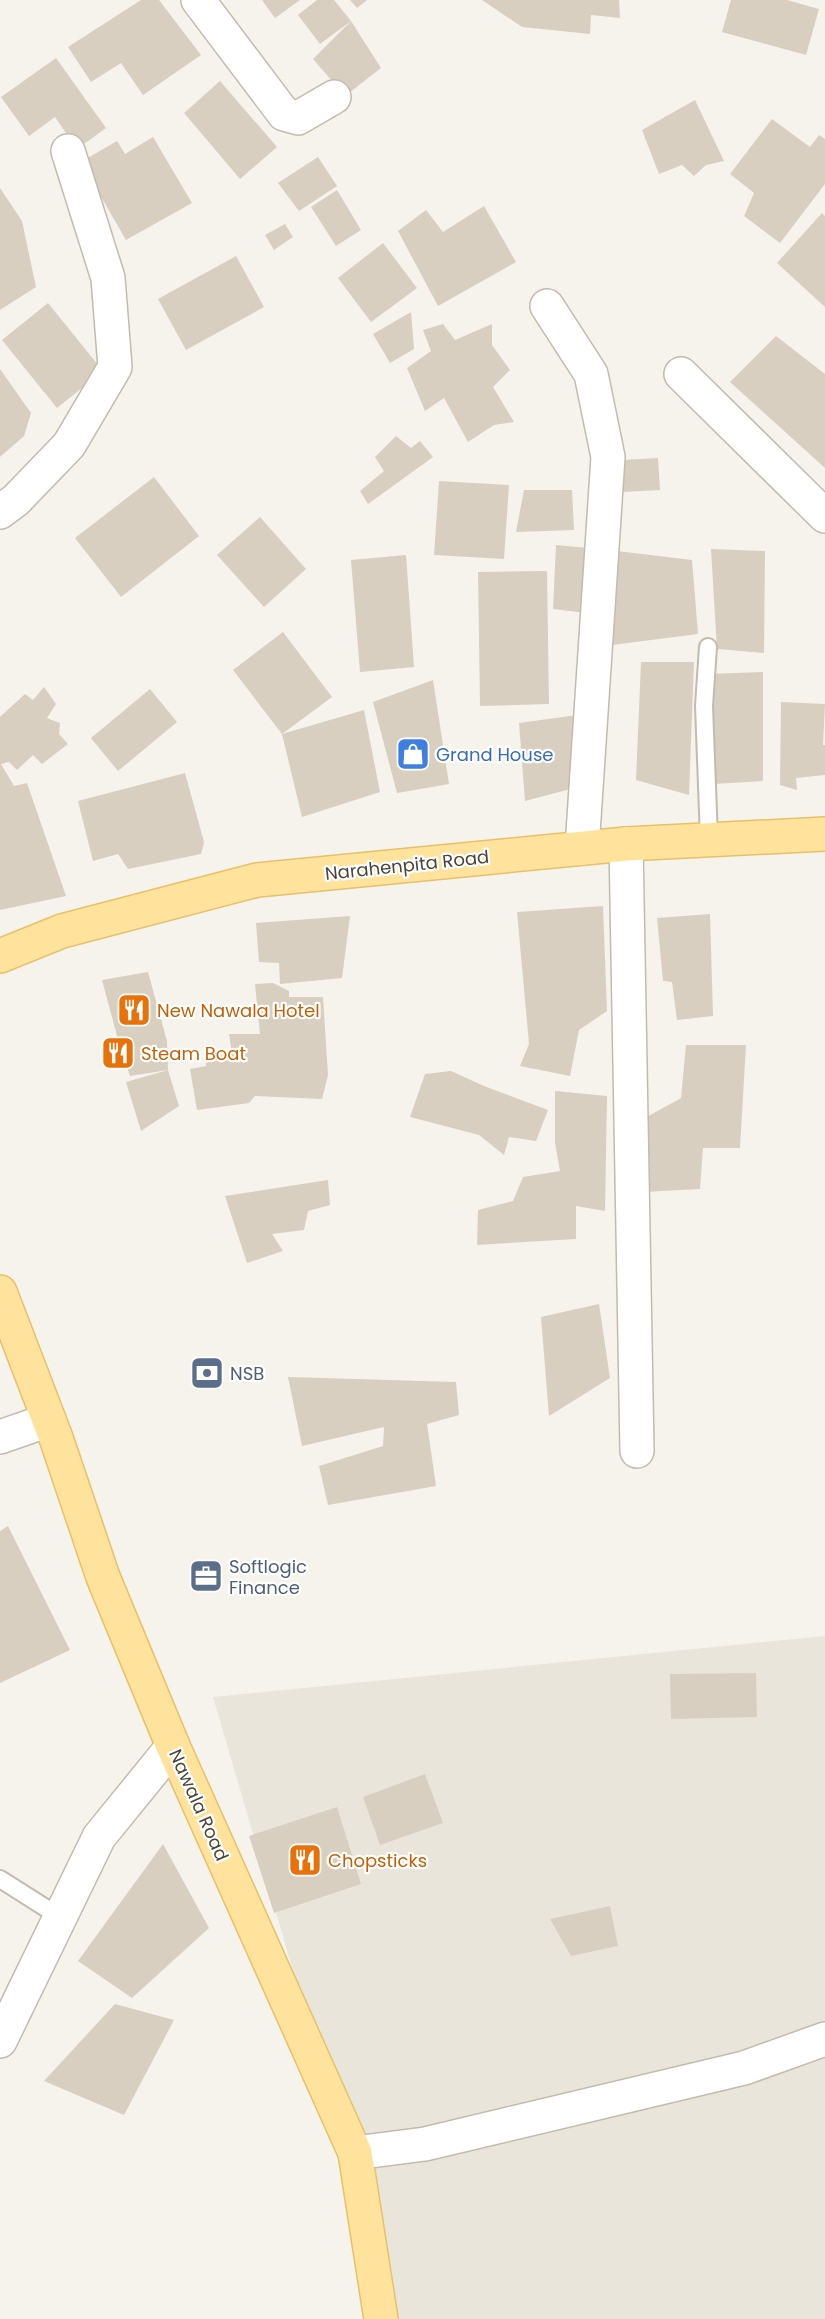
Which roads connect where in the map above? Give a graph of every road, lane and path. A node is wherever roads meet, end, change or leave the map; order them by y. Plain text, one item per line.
1 (198, 0) edge
2 (334, 97) dead end
3 (68, 151) dead end
4 (547, 306) dead end
5 (681, 374) dead end
6 (0, 512) edge
7 (825, 516) edge
8 (708, 647) dead end
9 (825, 834) edge
10 (709, 839) junction
11 (626, 844) junction
12 (582, 848) junction
13 (0, 956) edge
14 (0, 1292) edge
15 (49, 1420) junction
16 (0, 1437) edge
17 (637, 1451) dead end
18 (173, 1746) junction
19 (0, 1879) edge
20 (60, 1917) junction
21 (825, 2039) edge
22 (0, 2041) edge
23 (355, 2153) junction
24 (381, 2319) edge

1 - 2 street
3 - 6 street
4 - 12 street
5 - 7 street
8 - 10 lane
9 - 10 main road, Narahenpita Road
10 - 11 main road, Narahenpita Road
11 - 12 main road, Narahenpita Road
11 - 17 street
12 - 13 main road, Narahenpita Road
14 - 15 main road, Nawala Road
15 - 16 street
15 - 18 main road, Nawala Road
18 - 20 street
18 - 23 main road, Nawala Road
19 - 20 lane
20 - 22 street
21 - 23 street
23 - 24 main road, Nawala Road

